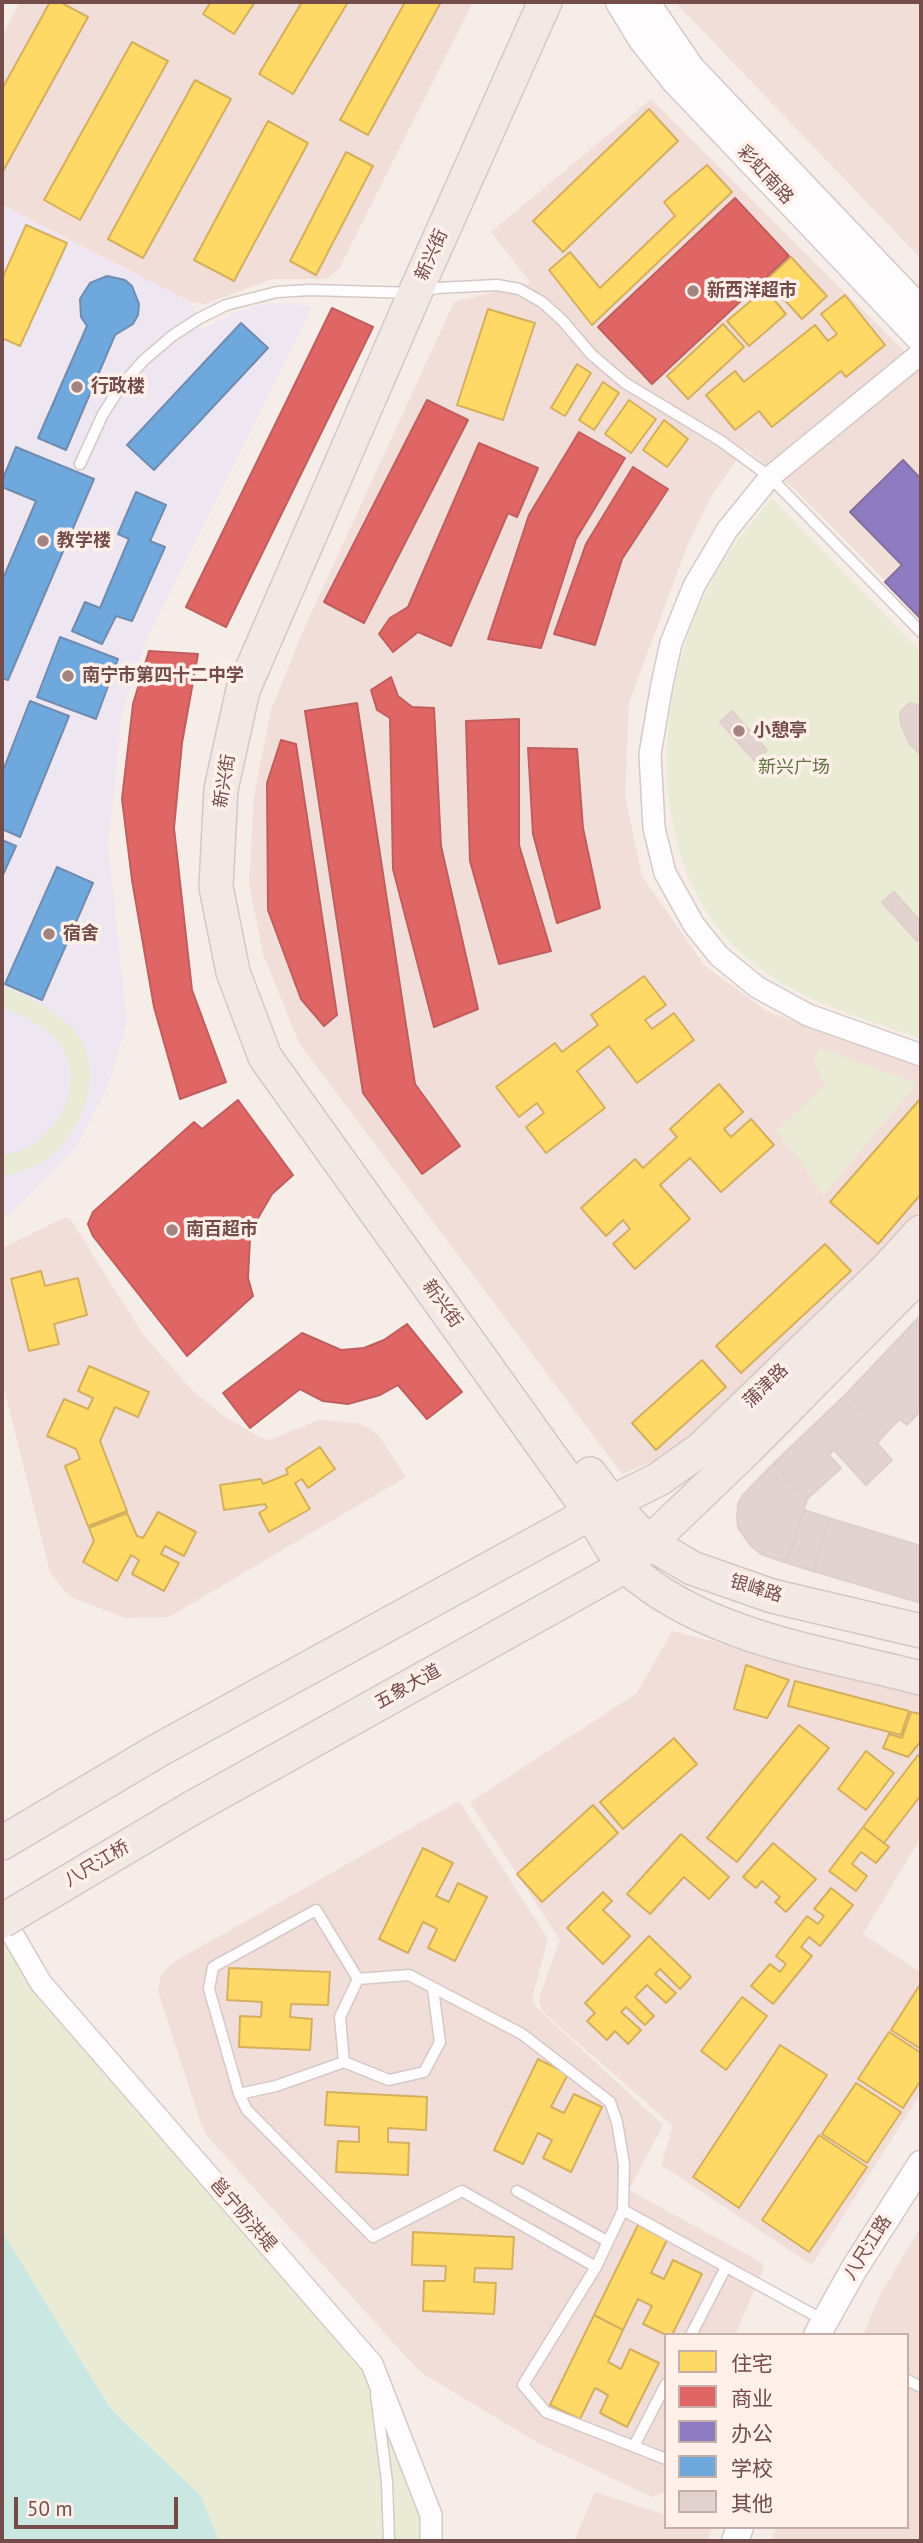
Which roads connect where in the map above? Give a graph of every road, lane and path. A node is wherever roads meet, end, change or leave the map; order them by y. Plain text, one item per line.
1 (545, 2) edge
2 (568, 2) edge
3 (619, 2) edge
4 (646, 2) edge
5 (426, 290) junction
6 (921, 310) edge
7 (921, 340) edge
8 (921, 353) edge
9 (80, 464) dead end
10 (769, 477) junction
11 (921, 632) edge
12 (921, 1055) edge
13 (921, 1232) edge
14 (921, 1273) edge
15 (601, 1509) junction
16 (648, 1542) junction
17 (625, 1566) junction
18 (921, 1631) edge
19 (921, 1678) edge
20 (192, 1808) joint
21 (2, 1843) edge
22 (2, 1918) edge
23 (358, 1979) junction
24 (433, 1989) junction
25 (344, 2062) junction
26 (239, 2094) junction
27 (921, 2164) edge
28 (517, 2190) dead end
29 (623, 2210) junction
30 (607, 2241) junction
31 (596, 2267) junction
32 (726, 2267) junction
33 (821, 2328) edge
34 (692, 2333) edge
35 (372, 2364) junction
36 (664, 2388) edge
37 (634, 2445) junction
38 (664, 2458) edge
39 (389, 2541) edge
40 (431, 2541) edge

1 - 5 main road, 新兴街
2 - 5 main road, 新兴街
3 - 7 street, 彩虹南路
4 - 6 street, 彩虹南路
5 - 9 lane
5 - 10 lane
5 - 15 main road, 新兴街
8 - 10 street
10 - 11 lane
10 - 12 street
13 - 15 main road, 蒲津路
14 - 16 main road, 蒲津路
15 - 16 main road, 银峰路
15 - 17 main road
15 - 21 main road
16 - 17 main road, 蒲津路
16 - 18 main road, 银峰路
17 - 19 main road
17 - 20 main road, 五象大道
20 - 22 main road, 八尺江桥, bridge
22 - 35 street, 邕宁防洪堤
23 - 24 lane
23 - 25 lane
23 - 26 lane
24 - 25 lane
24 - 29 lane
25 - 26 lane
26 - 31 lane
27 - 33 street, 八尺江路
28 - 30 lane
29 - 30 lane
29 - 32 lane
30 - 31 lane
31 - 37 lane
32 - 33 lane
32 - 34 lane
35 - 39 lane
35 - 40 street, 邕宁防洪堤
36 - 37 lane
37 - 38 lane

